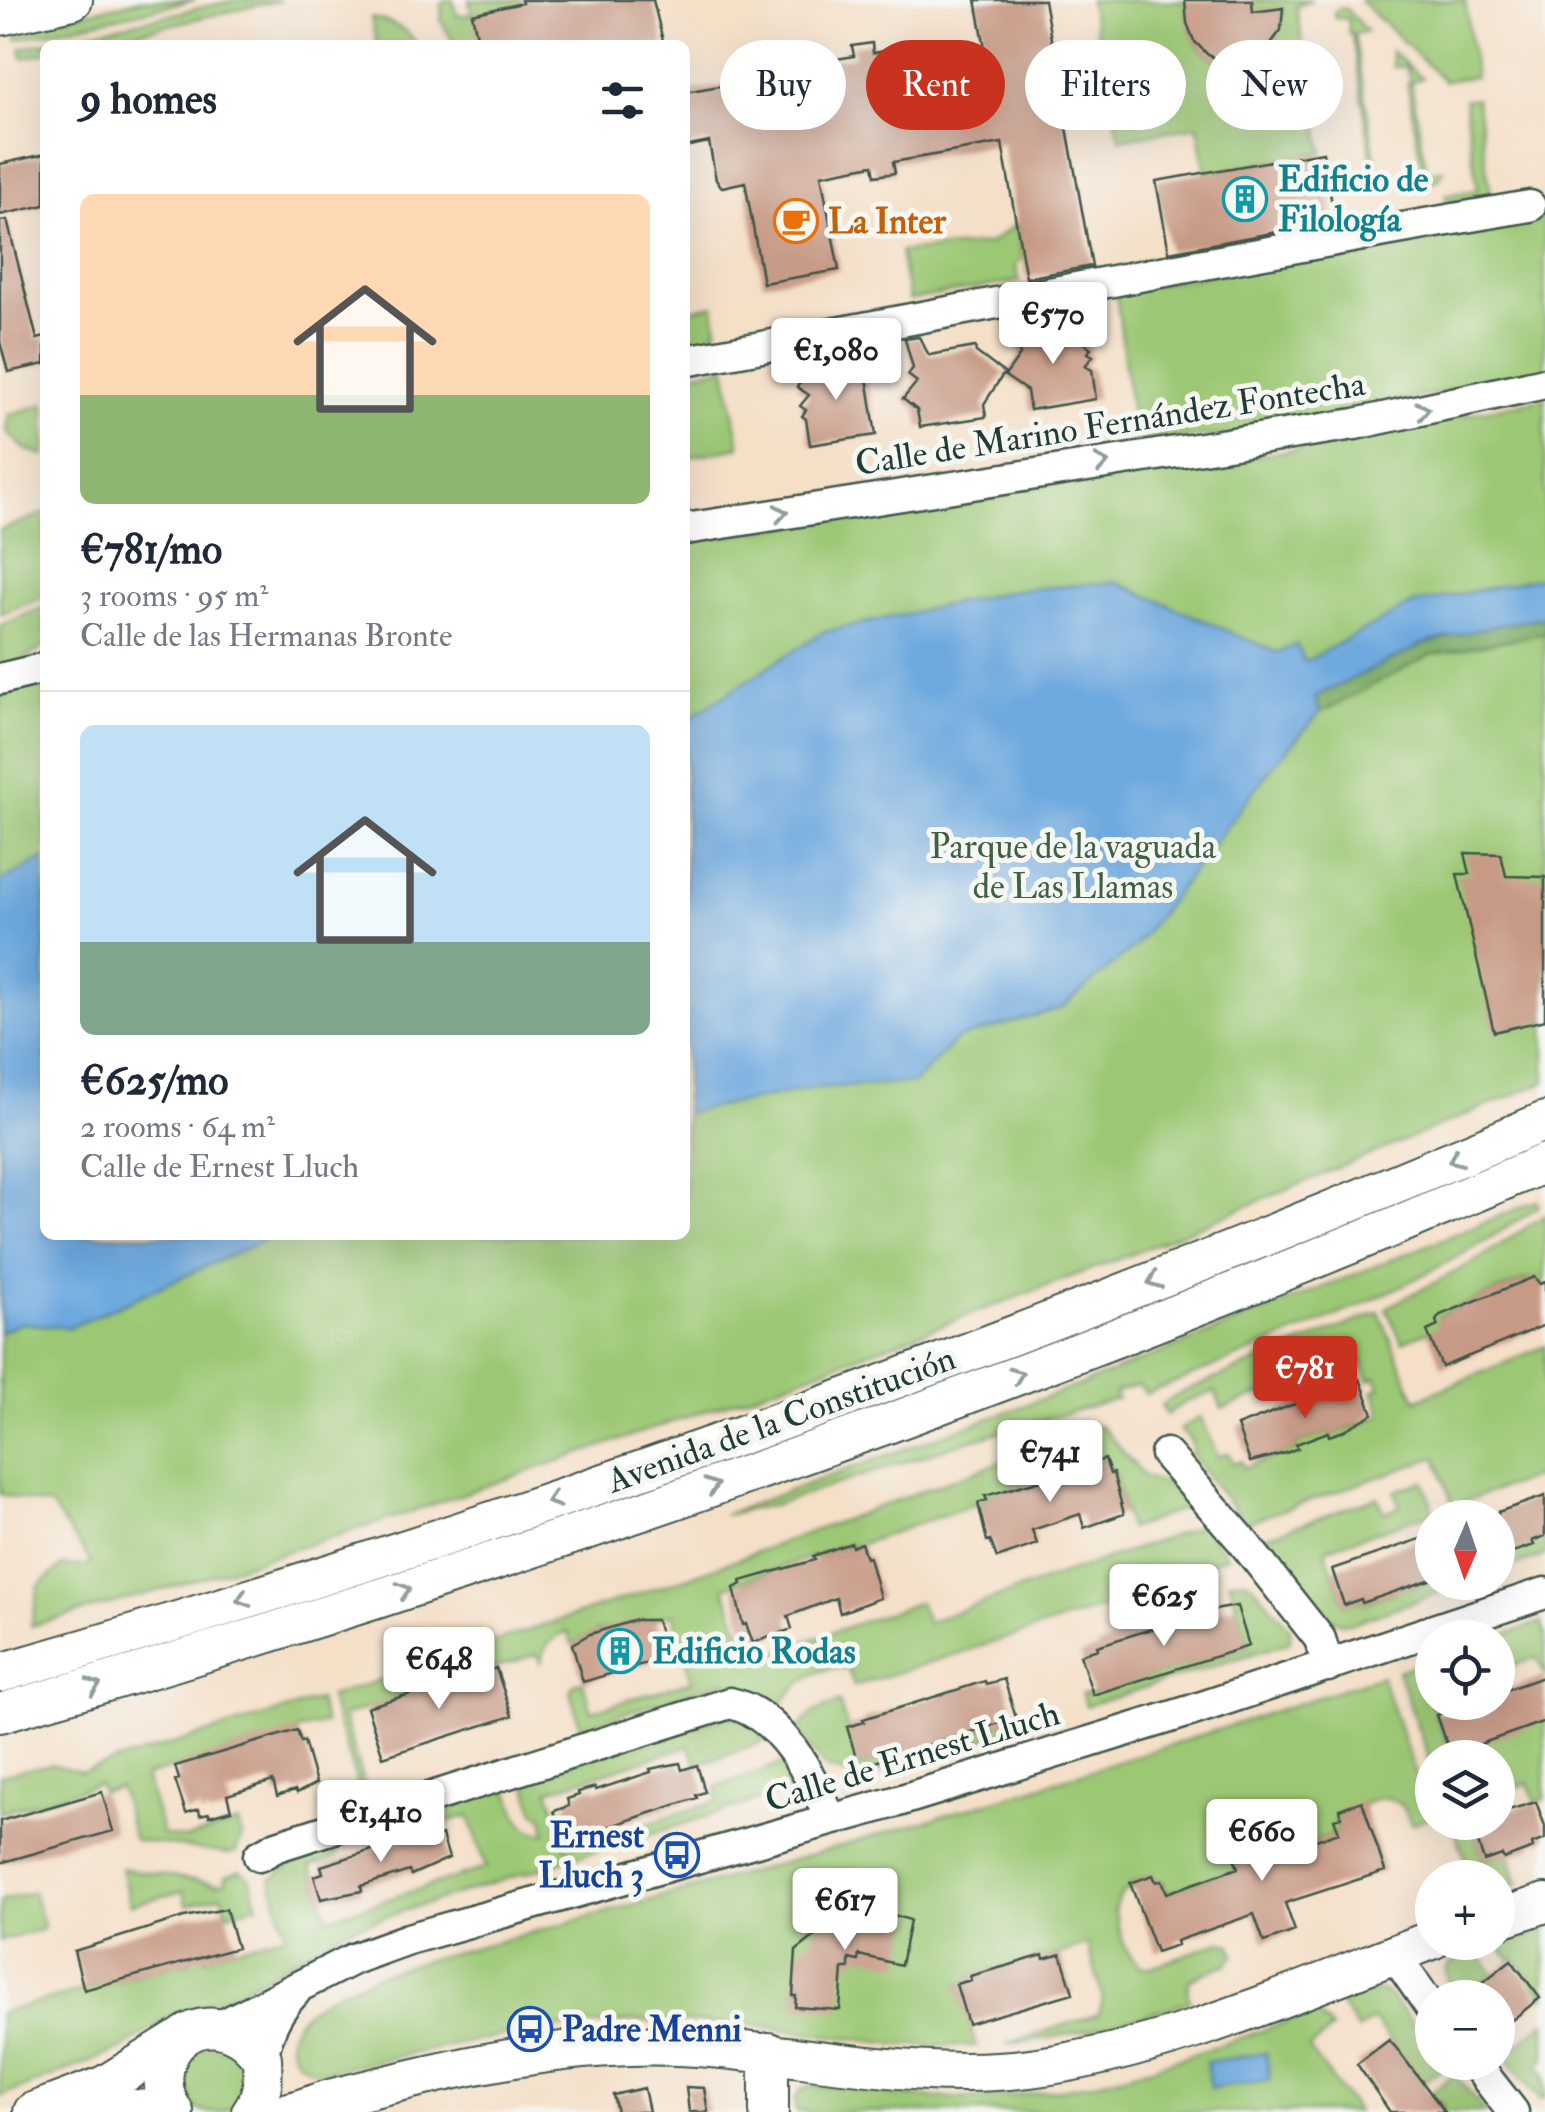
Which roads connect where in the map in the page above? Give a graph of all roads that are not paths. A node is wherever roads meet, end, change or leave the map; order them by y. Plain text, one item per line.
1 (73, 0) edge
2 (0, 16) edge
3 (1530, 206) dead end
4 (690, 359) edge
5 (1545, 384) edge
6 (690, 528) edge
7 (40, 669) edge
8 (0, 679) edge
9 (1545, 1120) edge
10 (1545, 1162) edge
11 (1166, 1454) dead end
12 (1545, 1593) edge
13 (1328, 1666) junction
14 (0, 1673) edge
15 (0, 1713) edge
16 (830, 1820) junction
17 (260, 1856) dead end
18 (1545, 1902) edge
19 (1515, 1912) edge
20 (1415, 1946) edge
21 (1394, 1954) junction
22 (1415, 1984) edge
23 (300, 1986) junction
24 (198, 2034) junction
25 (769, 2052) junction
26 (262, 2062) junction
27 (1488, 2080) edge
28 (328, 2100) junction
29 (33, 2112) edge
30 (84, 2112) edge
31 (173, 2112) edge
32 (251, 2112) edge
33 (289, 2112) edge
34 (769, 2112) edge
35 (1513, 2112) edge

1 - 2 main road
3 - 4 street
6 -> 5 street, Calle de Marino Fernández Fontecha
7 - 8 street
9 -> 14 main road, Avenida de la Constitución
15 -> 10 main road, Avenida de la Constitución
11 - 13 street
12 - 13 street, Calle de Ernest Lluch
13 - 16 street, Calle de Ernest Lluch
16 - 17 street
16 - 23 street, Calle de Ernest Lluch
18 - 19 main road
20 - 21 main road
21 - 22 street
21 - 25 main road
23 - 24 street, Calle de Ernest Lluch
23 - 26 street, Calle de Ernest Lluch
24 - 26 main road
24 - 29 main road
24 - 31 main road
25 - 28 main road
25 - 34 main road
26 - 28 main road
26 - 32 main road
27 - 35 street
28 - 33 main road
30 - 31 main road

